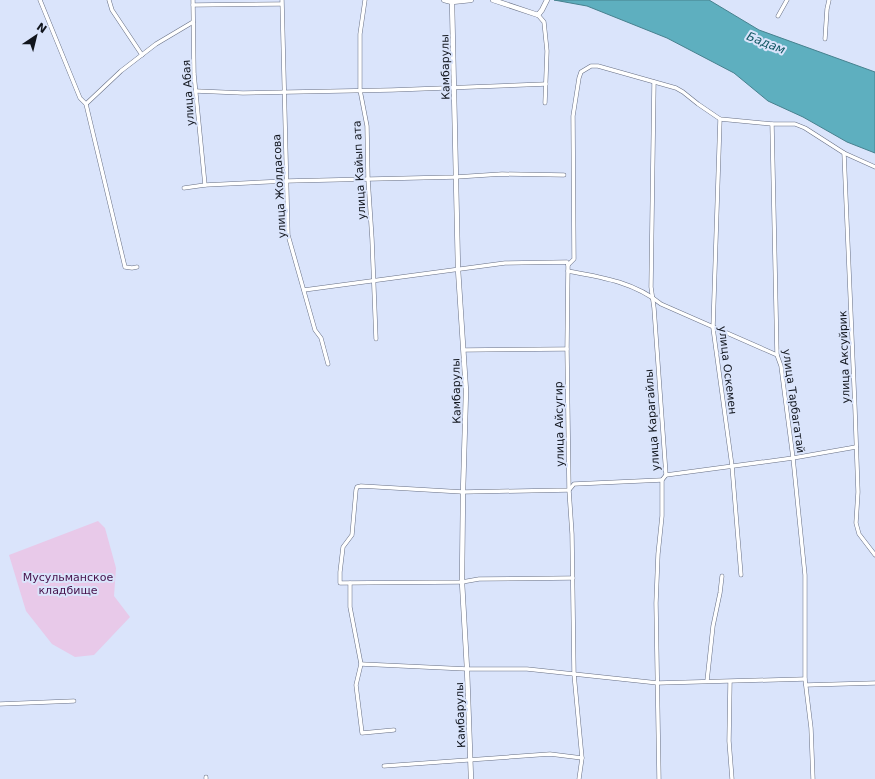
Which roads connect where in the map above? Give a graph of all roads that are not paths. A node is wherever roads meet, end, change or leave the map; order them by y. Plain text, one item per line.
1 (40, 0) edge
2 (109, 0) edge
3 (366, 0) edge
4 (444, 0) edge
5 (471, 0) edge
6 (493, 0) edge
7 (787, 0) edge
8 (829, 0) edge
9 (547, 1) edge
10 (193, 2) edge
11 (281, 2) edge
12 (452, 2) junction
13 (538, 15) junction
14 (778, 16) dead end
15 (193, 22) junction
16 (825, 39) dead end
17 (142, 55) junction
18 (654, 82) junction
19 (546, 84) junction
20 (454, 87) junction
21 (360, 90) junction
22 (196, 91) junction
23 (283, 92) junction
24 (544, 103) dead end
25 (86, 104) junction
26 (720, 119) junction
27 (772, 124) junction
28 (844, 152) junction
29 (875, 167) edge
30 (564, 175) dead end
31 (456, 177) junction
32 (368, 179) junction
33 (287, 181) junction
34 (205, 184) junction
35 (184, 188) dead end
36 (568, 265) junction
37 (137, 267) dead end
38 (458, 269) junction
39 (568, 271) junction
40 (373, 281) junction
41 (304, 290) junction
42 (652, 297) junction
43 (713, 328) junction
44 (376, 339) dead end
45 (567, 349) junction
46 (464, 350) junction
47 (777, 355) junction
48 (328, 364) dead end
49 (856, 447) junction
50 (793, 458) junction
51 (732, 466) junction
52 (666, 475) junction
53 (662, 480) junction
54 (569, 490) junction
55 (463, 492) junction
56 (875, 554) edge
57 (741, 575) dead end
58 (722, 576) dead end
59 (573, 578) junction
60 (462, 582) junction
61 (350, 583) junction
62 (361, 664) junction
63 (467, 668) junction
64 (574, 674) junction
65 (805, 679) junction
66 (707, 681) junction
67 (730, 682) junction
68 (658, 683) junction
69 (875, 683) edge
70 (806, 685) junction
71 (74, 701) dead end
72 (0, 704) edge
73 (394, 730) dead end
74 (582, 758) junction
75 (471, 760) junction
76 (384, 766) dead end
77 (471, 779) edge
78 (579, 779) edge
79 (659, 779) edge
80 (732, 779) edge
81 (813, 779) edge

1 - 25 street
2 - 17 street
3 - 21 street, улица Кайып ата
4 - 12 street
5 - 12 street
6 - 13 street
7 - 14 street
8 - 16 street
9 - 13 street
10 - 11 street
10 - 15 street, улица Абая
11 - 23 street, улица Жолдасова
12 - 20 street, Камбарулы
13 - 19 street
15 - 17 street
15 - 22 street, улица Абая
17 - 25 street
18 - 26 street
18 - 36 street, улица Айсугир
18 - 42 street, улица Карагайлы
19 - 20 street
19 - 24 street
20 - 21 street
20 - 31 street, Камбарулы
21 - 23 street
21 - 32 street, улица Кайып ата
22 - 23 street
22 - 34 street, улица Абая
23 - 33 street, улица Жолдасова
25 - 37 street
26 - 27 street
26 - 43 street, улица Оскемен
27 - 28 street
27 - 47 street, улица Тарбагатай
28 - 29 street
28 - 49 street, улица Аксуйрик
30 - 31 street
31 - 32 street
31 - 38 street, Камбарулы
32 - 33 street
32 - 40 street, улица Кайып ата
33 - 34 street
33 - 41 street, улица Жолдасова
34 - 35 street
36 - 38 street
36 - 39 street, улица Айсугир
38 - 40 street
38 - 46 street, Камбарулы
39 - 42 street
39 - 45 street, улица Айсугир
40 - 41 street
40 - 44 street, улица Кайып ата
41 - 48 street, улица Жолдасова
42 - 43 street
42 - 52 street, улица Карагайлы
43 - 47 street
43 - 51 street, улица Оскемен
45 - 46 street
45 - 54 street, улица Айсугир
46 - 55 street, Камбарулы
47 - 50 street, улица Тарбагатай
49 - 50 street
49 - 56 street, улица Аксуйрик
50 - 51 street
50 - 65 street, улица Тарбагатай
51 - 52 street
51 - 57 street, улица Оскемен
52 - 53 street, улица Карагайлы
53 - 54 street
53 - 68 street, улица Карагайлы
54 - 55 street
54 - 59 street, улица Айсугир
55 - 60 street, Камбарулы
55 - 61 street
58 - 66 street
59 - 60 street
59 - 64 street, улица Айсугир
60 - 61 street
60 - 63 street, Камбарулы
61 - 62 street
62 - 63 street
62 - 73 street
63 - 64 street
63 - 75 street, Камбарулы
64 - 68 street
64 - 74 street, улица Айсугир
65 - 67 street
65 - 70 street, улица Тарбагатай
66 - 67 street
66 - 68 street
67 - 80 street
68 - 79 street, улица Карагайлы
69 - 70 street
70 - 81 street, улица Тарбагатай
71 - 72 street
74 - 75 street
74 - 78 street, улица Айсугир
75 - 76 street
75 - 77 street, Камбарулы

